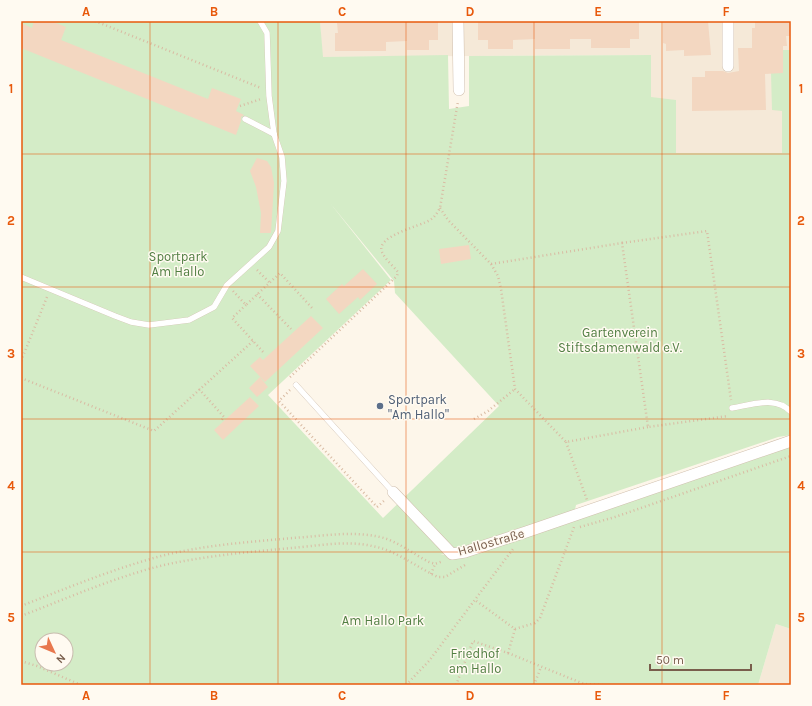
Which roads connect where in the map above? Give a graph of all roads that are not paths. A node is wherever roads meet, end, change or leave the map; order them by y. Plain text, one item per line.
1 (260, 21) edge
2 (458, 21) edge
3 (728, 21) edge
4 (728, 66) dead end
5 (459, 90) road end
6 (245, 119) dead end
7 (274, 134) junction
8 (21, 277) edge
9 (296, 385) road end
10 (732, 408) road end
11 (791, 412) edge
12 (791, 441) edge
13 (393, 492) joint

1 - 7 lane
2 - 5 street
3 - 4 street
6 - 7 lane
7 - 8 lane
9 - 13 lane
10 - 11 lane
12 - 13 street, Hallostraße

